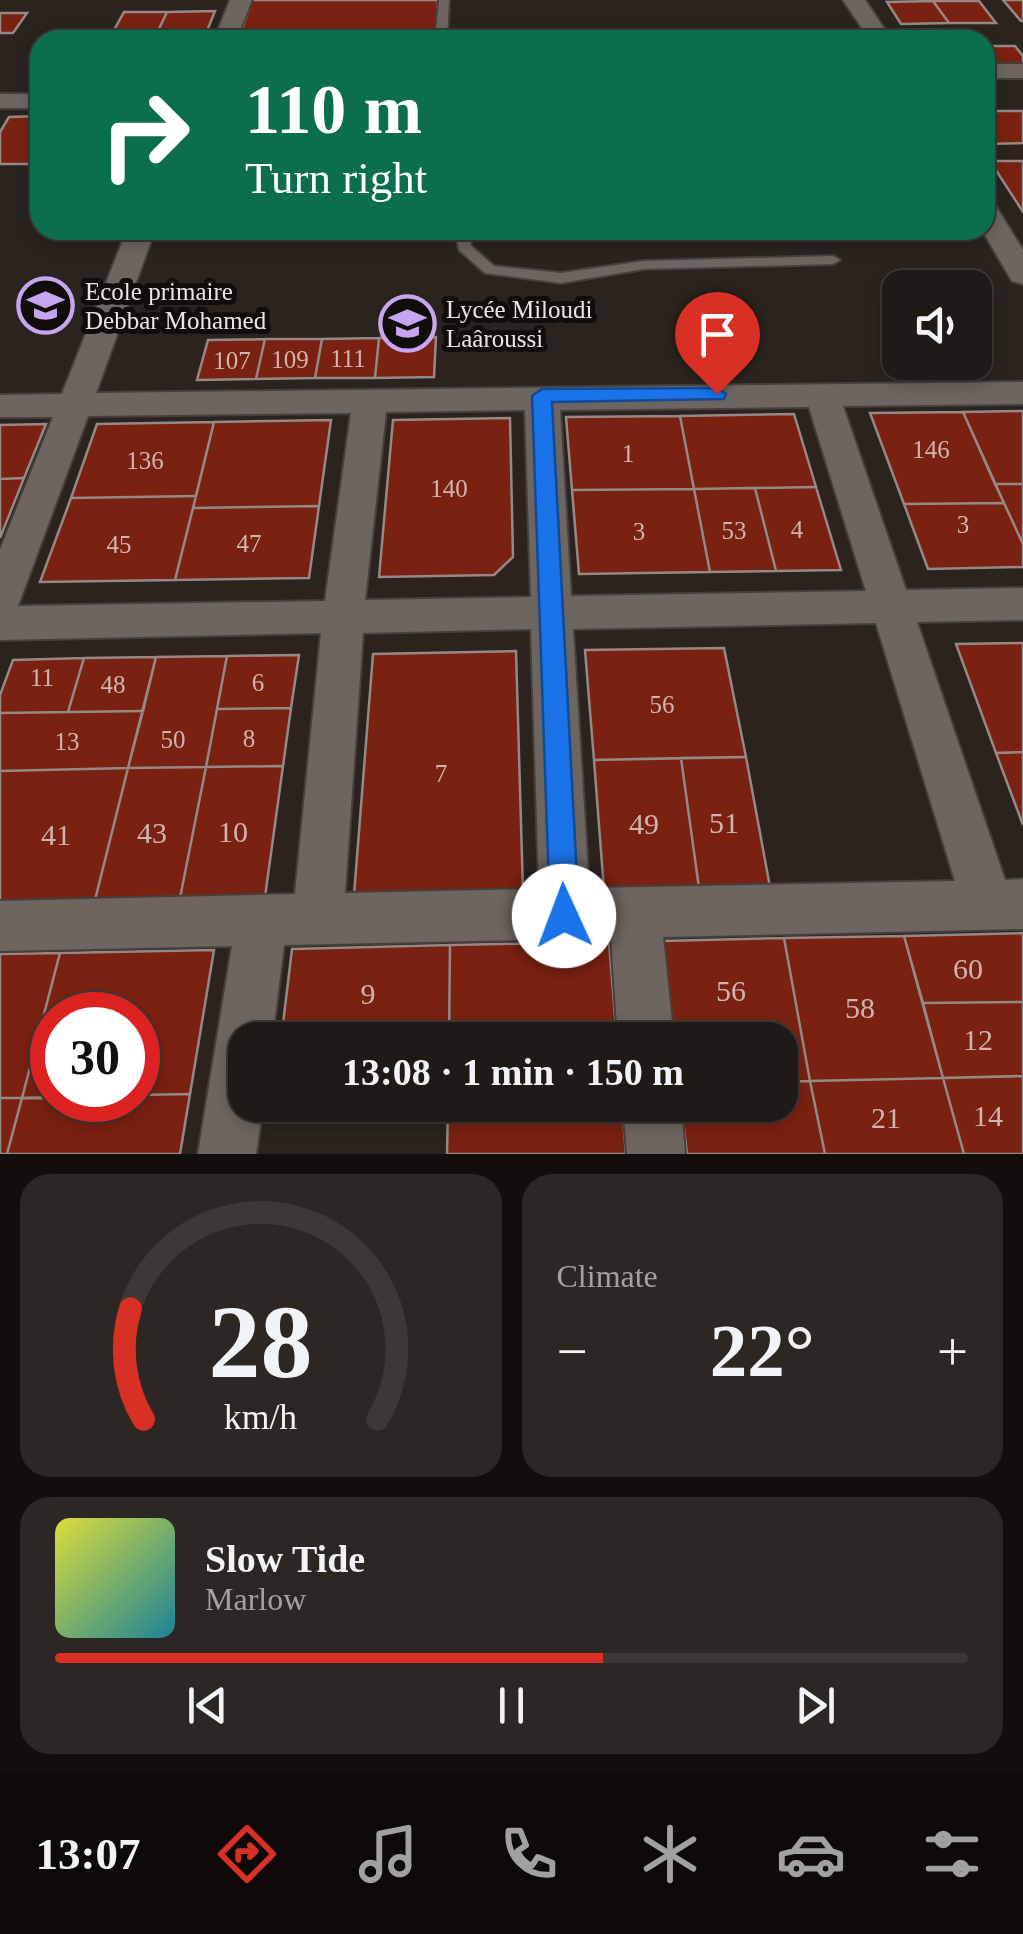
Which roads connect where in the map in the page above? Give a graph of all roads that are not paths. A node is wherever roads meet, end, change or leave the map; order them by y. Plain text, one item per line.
1 (241, 0) edge
2 (444, 0) edge
3 (854, 0) edge
4 (228, 30) edge
5 (441, 30) edge
6 (874, 30) edge
7 (995, 71) edge
8 (1023, 71) edge
9 (30, 101) edge
10 (0, 102) edge
11 (995, 224) edge
12 (136, 240) edge
13 (463, 240) edge
14 (1015, 248) edge
15 (834, 260) dead end
16 (1023, 275) edge
17 (1023, 393) edge
18 (822, 394) junction
19 (542, 396) junction
20 (370, 400) junction
21 (0, 406) edge
22 (74, 406) junction
23 (0, 601) edge
24 (1023, 604) edge
25 (892, 606) junction
26 (551, 612) junction
27 (342, 616) junction
28 (0, 623) edge
29 (1006, 904) edge
30 (635, 914) junction
31 (564, 916) junction
32 (318, 920) junction
33 (262, 921) junction
34 (0, 926) edge
35 (644, 1022) edge
36 (653, 1122) edge
37 (227, 1154) edge
38 (656, 1154) edge

1 - 4 street
2 - 5 lane
3 - 6 street
7 - 8 street
9 - 10 street
11 - 14 street
12 - 22 street
13 - 15 lane
14 - 16 street
17 - 18 street
18 - 19 street
18 - 25 street
19 - 20 street
19 - 26 street
20 - 22 street
20 - 27 street
21 - 22 street
22 - 23 street
24 - 25 street
25 - 26 street
25 - 29 street
26 - 27 street
26 - 31 street
27 - 28 street
27 - 32 street
29 - 30 street
30 - 31 street
30 - 35 street
31 - 32 street
32 - 33 street
33 - 34 street
33 - 37 street
36 - 38 street

